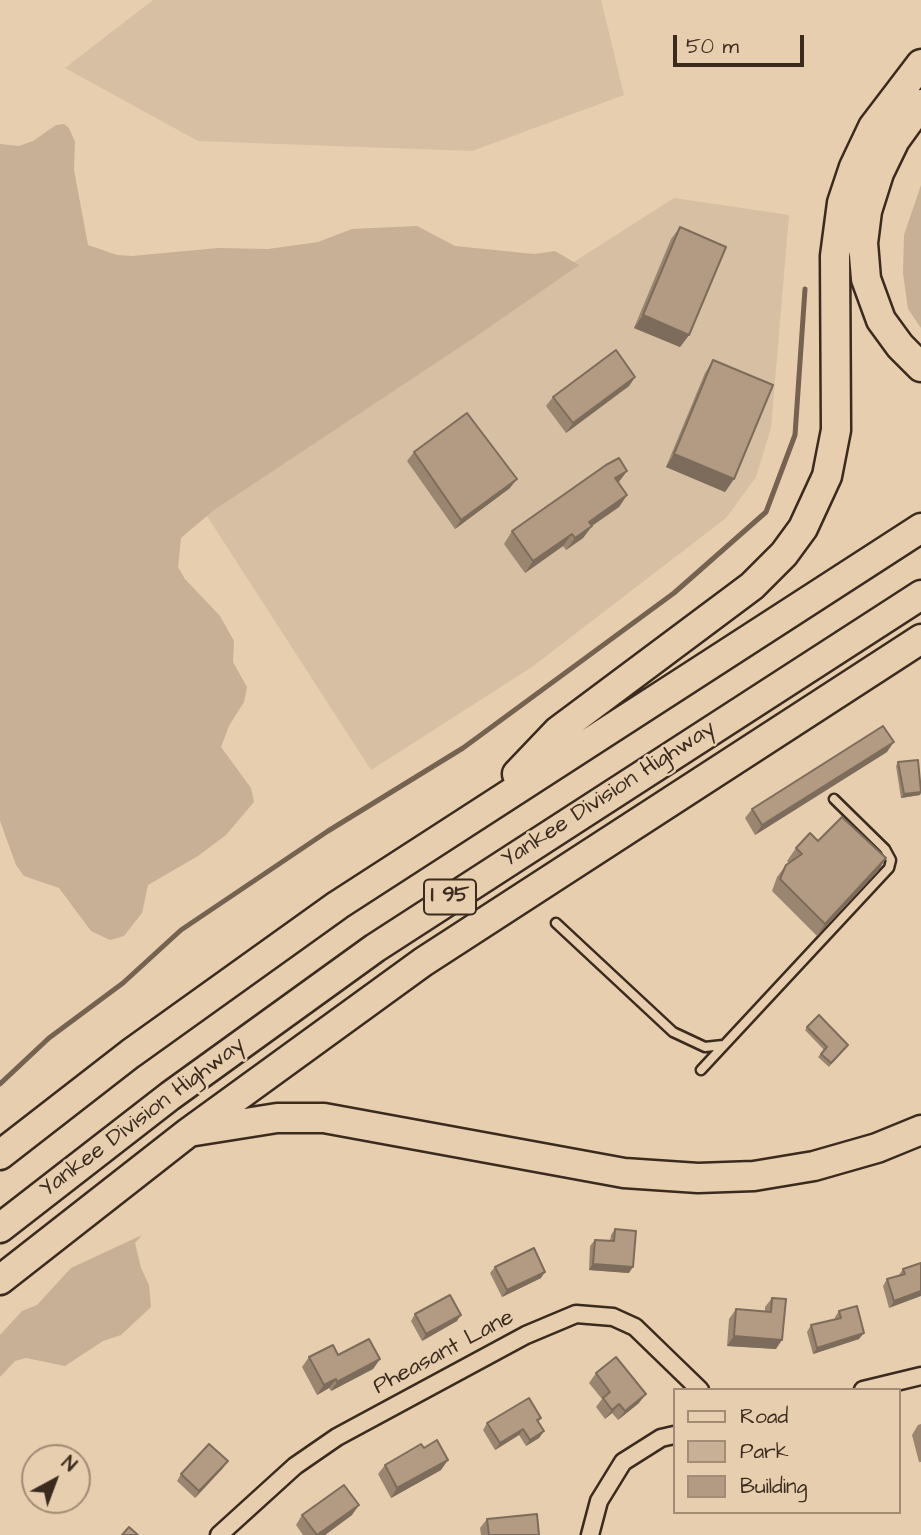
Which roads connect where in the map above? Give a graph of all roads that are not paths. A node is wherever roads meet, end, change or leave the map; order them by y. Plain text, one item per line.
1 (921, 64) edge
2 (921, 104) edge
3 (921, 367) edge
4 (921, 528) edge
5 (921, 596) edge
6 (921, 639) edge
7 (834, 799) dead end
8 (486, 807) junction
9 (556, 923) dead end
10 (727, 1042) junction
11 (701, 1070) dead end
12 (921, 1130) edge
13 (189, 1132) junction
14 (0, 1155) edge
15 (0, 1228) edge
16 (0, 1280) edge
17 (921, 1376) edge
18 (698, 1388) edge
19 (871, 1388) edge
20 (673, 1435) edge
21 (219, 1535) edge
22 (590, 1535) edge

1 - 8 highway
2 - 3 highway
4 - 8 highway, I 95
5 - 15 highway, Yankee Division Highway / I 95
6 - 13 highway
7 - 10 lane
8 - 14 highway, I 95
9 - 10 lane
10 - 11 lane
12 - 13 highway
13 - 16 highway
17 - 19 street
18 - 21 street, Pheasant Lane
20 - 22 street

